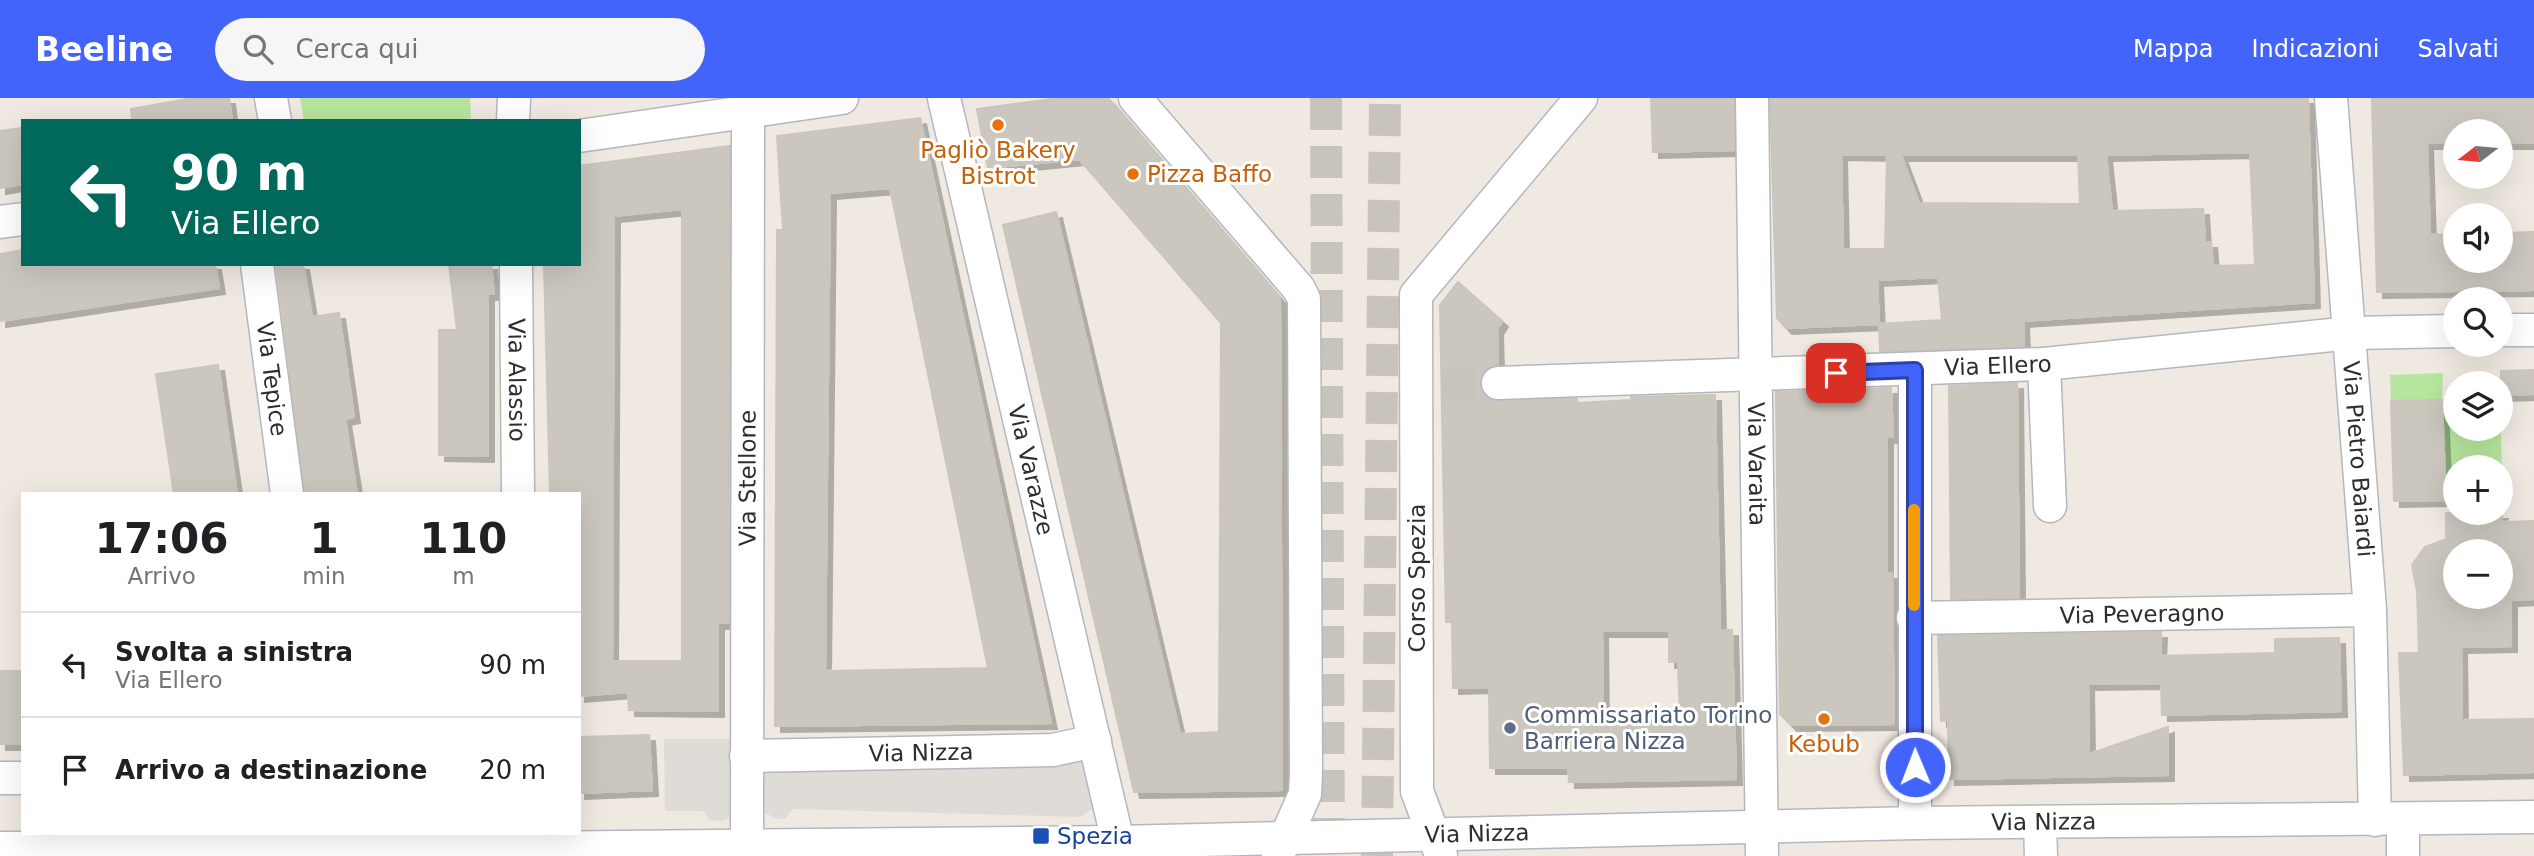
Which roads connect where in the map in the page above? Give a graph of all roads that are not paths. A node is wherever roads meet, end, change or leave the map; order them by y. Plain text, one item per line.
1 (271, 98) edge
2 (513, 98) edge
3 (842, 98) edge
4 (944, 98) edge
5 (1135, 98) edge
6 (1581, 98) edge
7 (1752, 98) edge
8 (2331, 98) edge
9 (748, 112) junction
10 (275, 119) edge
11 (513, 119) edge
12 (581, 136) edge
13 (21, 219) edge
14 (0, 222) edge
15 (257, 266) edge
16 (516, 266) edge
17 (2534, 330) edge
18 (2443, 331) edge
19 (2513, 331) edge
20 (2351, 332) junction
21 (2044, 364) junction
22 (1915, 370) junction
23 (1757, 376) junction
24 (1498, 383) tunnel mouth
25 (287, 492) edge
26 (518, 492) edge
27 (2050, 506) dead end
28 (2371, 610) junction
29 (1913, 618) junction
30 (1096, 741) junction
31 (746, 756) junction
32 (0, 778) edge
33 (21, 778) edge
34 (2534, 817) edge
35 (2389, 820) junction
36 (1915, 823) junction
37 (2040, 823) junction
38 (1118, 842) junction
39 (1761, 842) edge
40 (330, 846) edge
41 (524, 846) edge
42 (747, 846) junction
43 (1437, 846) edge
44 (1281, 847) edge
45 (0, 848) edge
46 (1033, 849) edge
47 (695, 851) edge
48 (2041, 856) edge
49 (2403, 856) edge

1 - 10 street
2 - 11 street
3 - 9 street
4 - 30 street, Via Varazze
5 - 44 street
6 - 43 street, Corso Spezia
7 - 23 street, Via Varaita
8 - 20 street, Via Pietro Baiardi
9 - 12 street
9 - 31 street, Via Stellone
13 - 14 street
15 - 25 street, Via Tepice
16 - 26 street, Via Alassio
17 - 19 street
18 - 20 street, Via Ellero
20 - 21 street, Via Ellero
20 - 28 street, Via Pietro Baiardi
21 - 22 street, Via Ellero
21 - 27 street
22 - 23 street, Via Ellero
22 - 29 street
23 - 24 street, Via Ellero
23 - 39 street, Via Varaita
28 - 29 street, Via Peveragno
28 - 35 street, Via Pietro Baiardi
29 - 36 street
30 - 31 street, Via Nizza
30 - 38 street, Via Varazze
31 - 42 street, Via Stellone
32 - 33 street
34 - 35 street, Via Nizza
35 - 37 street, Via Nizza
35 - 49 street, Via Pietro Baiardi
36 - 37 street, Via Nizza
36 - 39 street, Via Nizza
37 - 48 street
38 - 44 street, Via Nizza
38 - 46 street, Via Nizza
39 - 43 street, Via Nizza
40 - 41 street, Via Nizza
40 - 45 street, Via Nizza
41 - 47 street, Via Nizza
42 - 46 street, Via Nizza
42 - 47 street, Via Nizza
43 - 44 street, Via Nizza

